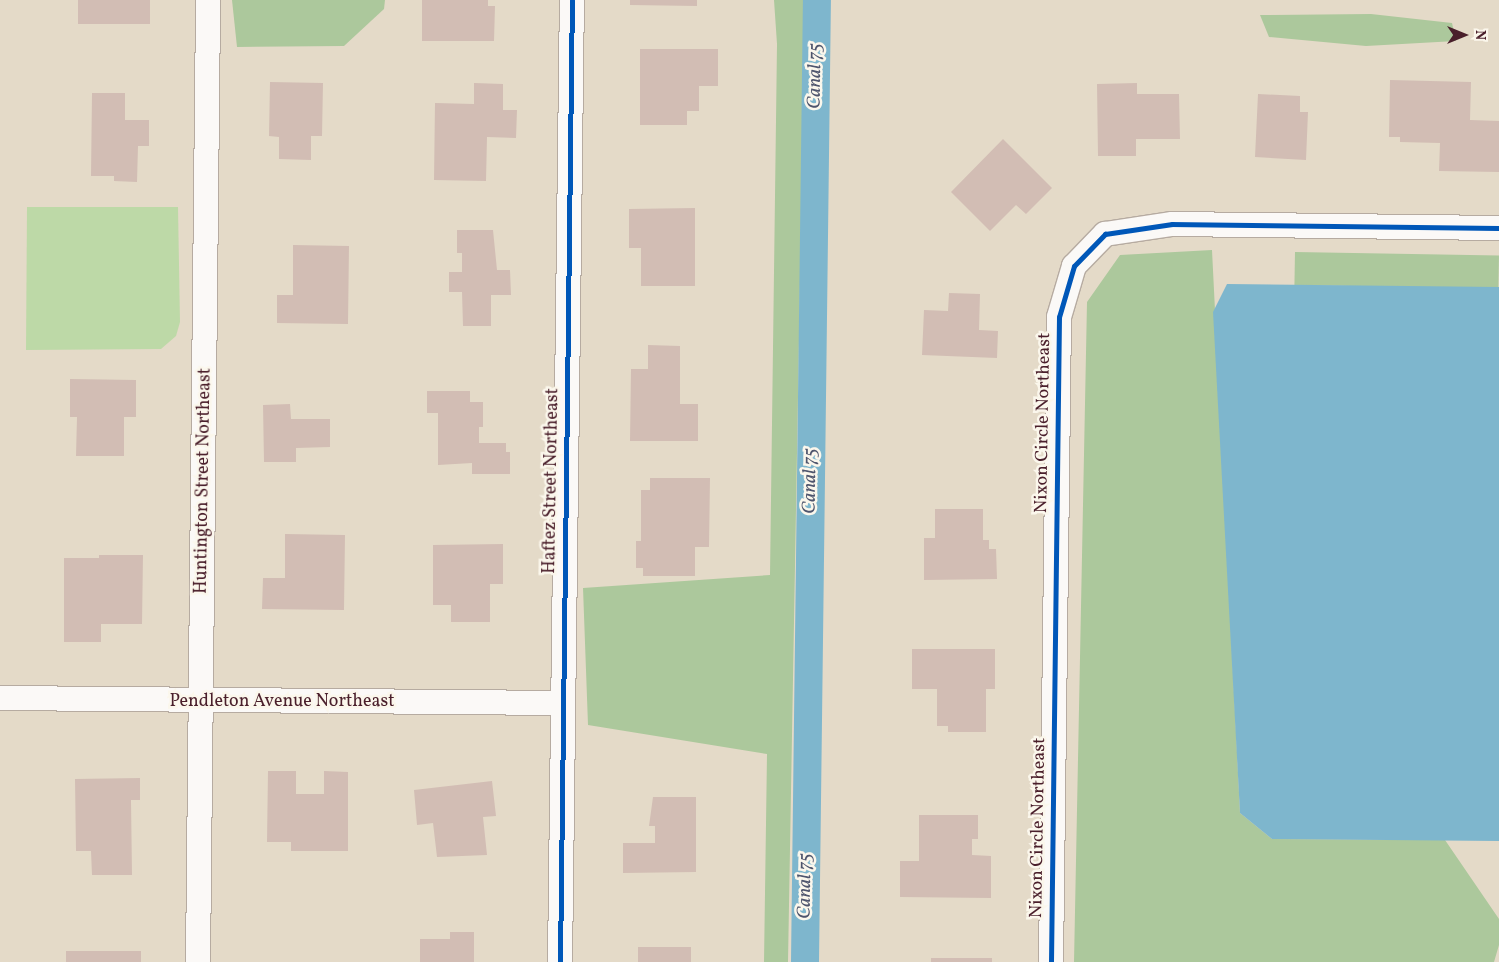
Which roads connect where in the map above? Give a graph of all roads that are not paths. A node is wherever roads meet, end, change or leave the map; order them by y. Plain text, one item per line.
1 (208, 0) edge
2 (572, 0) edge
3 (1499, 228) edge
4 (0, 698) edge
5 (202, 702) junction
6 (563, 703) junction
7 (198, 962) edge
8 (560, 962) edge
9 (1051, 962) edge

1 - 5 street, Huntington Street Northeast
2 - 6 street, Haftez Street Northeast
3 - 9 street, Nixon Circle Northeast
4 - 5 street, Pendleton Avenue Northeast
5 - 6 street, Pendleton Avenue Northeast
5 - 7 street, Huntington Street Northeast
6 - 8 street, Haftez Street Northeast

